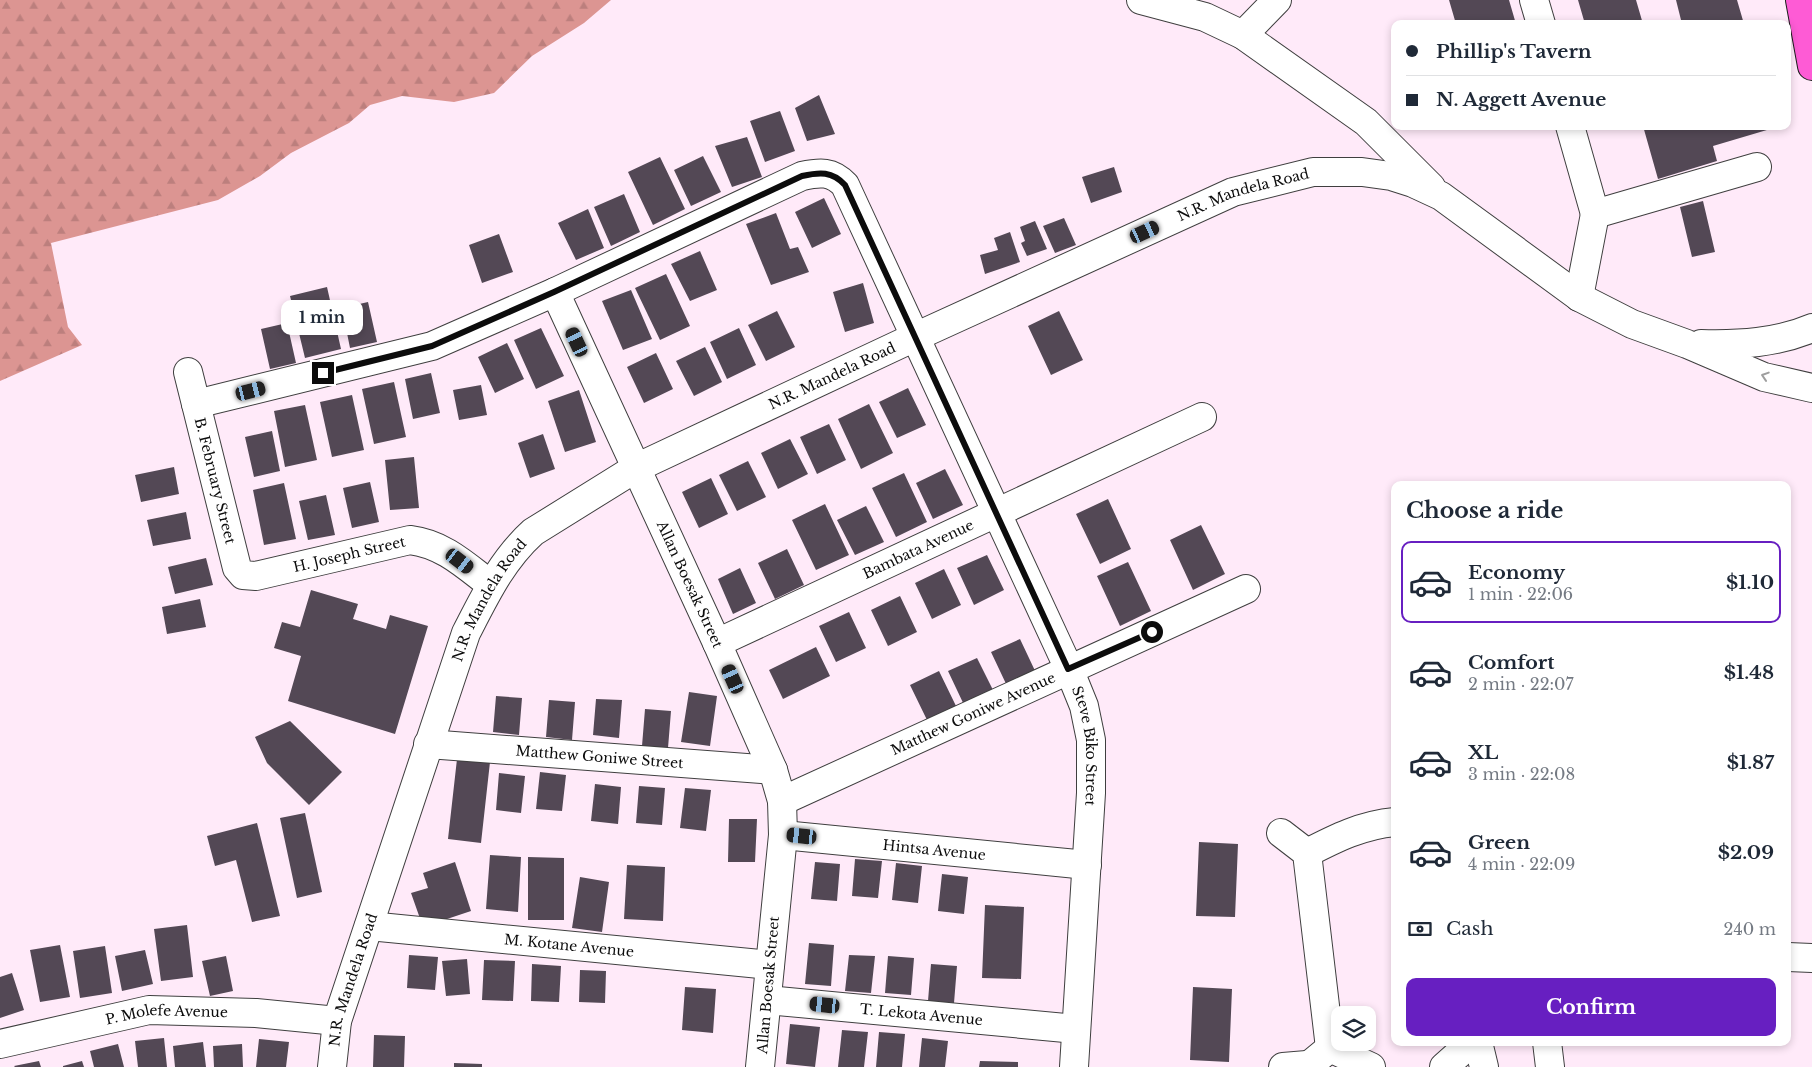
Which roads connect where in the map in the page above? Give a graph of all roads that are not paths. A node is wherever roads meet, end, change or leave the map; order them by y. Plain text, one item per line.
1 (1141, 0) edge
2 (1277, 0) edge
3 (1534, 0) edge
4 (1800, 0) edge
5 (1540, 20) edge
6 (1243, 35) junction
7 (1812, 66) edge
8 (1571, 130) edge
9 (1757, 167) dead end
10 (1441, 196) junction
11 (1595, 214) junction
12 (554, 292) junction
13 (1579, 297) junction
14 (1812, 328) edge
15 (915, 337) junction
16 (1687, 344) junction
17 (188, 372) dead end
18 (1812, 388) edge
19 (196, 404) junction
20 (1202, 417) dead end
21 (636, 468) junction
22 (996, 513) junction
23 (256, 576) joint
24 (491, 585) junction
25 (1246, 589) dead end
26 (717, 643) junction
27 (1068, 669) junction
28 (428, 744) junction
29 (773, 770) junction
30 (782, 801) junction
31 (1391, 822) edge
32 (1280, 833) dead end
33 (783, 835) junction
34 (1307, 853) junction
35 (1087, 865) junction
36 (369, 926) junction
37 (1791, 957) edge
38 (1812, 958) edge
39 (770, 965) junction
40 (767, 1000) junction
41 (337, 1021) junction
42 (1076, 1029) junction
43 (0, 1044) edge
44 (1468, 1046) edge
45 (1479, 1046) edge
46 (1547, 1046) edge
47 (1330, 1048) junction
48 (1299, 1066) edge
49 (332, 1067) edge
50 (760, 1067) edge
51 (1074, 1067) edge
52 (1371, 1067) edge
53 (1444, 1067) edge
54 (1484, 1067) edge
55 (1550, 1067) edge

1 - 6 street
2 - 6 street
3 - 5 street
4 - 7 main road
6 - 10 street
8 - 11 street
9 - 11 street
10 - 13 street, N.R. Mandela Road
10 - 15 street, N.R. Mandela Road
11 - 13 street
12 - 15 street, Steve Biko Street
12 - 19 street
12 - 21 street, Allan Boesak Street
13 - 16 street, N.R. Mandela Road
14 - 16 street, N.R. Mandela Road
15 - 21 street, N.R. Mandela Road
15 - 22 street, Steve Biko Street
18 -> 16 street, N.R. Mandela Road
17 - 19 street, B. February Street
19 - 23 street, B. February Street
20 - 22 street, Bambata Avenue
21 - 24 street, N.R. Mandela Road
21 - 26 street, Allan Boesak Street
22 - 26 street, Bambata Avenue
22 - 27 street, Steve Biko Street
23 - 24 street, H. Joseph Street
24 - 28 street, N.R. Mandela Road
25 - 27 street, Matthew Goniwe Avenue
26 - 29 street, Allan Boesak Street
27 - 30 street, Matthew Goniwe Avenue
27 - 35 street, Steve Biko Street
28 - 29 street, Matthew Goniwe Street
28 - 36 street, N.R. Mandela Road
29 - 30 street, Allan Boesak Street
30 - 33 street, Allan Boesak Street
31 - 34 street
32 - 34 street
33 - 35 street, Hintsa Avenue
33 - 39 street, Allan Boesak Street
34 - 47 street
35 - 42 street, Steve Biko Street
36 - 39 street, M. Kotane Avenue
36 - 41 street, N.R. Mandela Road
37 - 38 street
39 - 40 street, Allan Boesak Street
40 - 42 street, T. Lekota Avenue
40 - 50 street, Allan Boesak Street
41 - 43 street, P. Molefe Avenue
41 - 49 street, N.R. Mandela Road
42 - 51 street, Steve Biko Street
44 - 53 street
45 - 54 street
46 - 55 street
47 - 48 street
47 - 52 street

